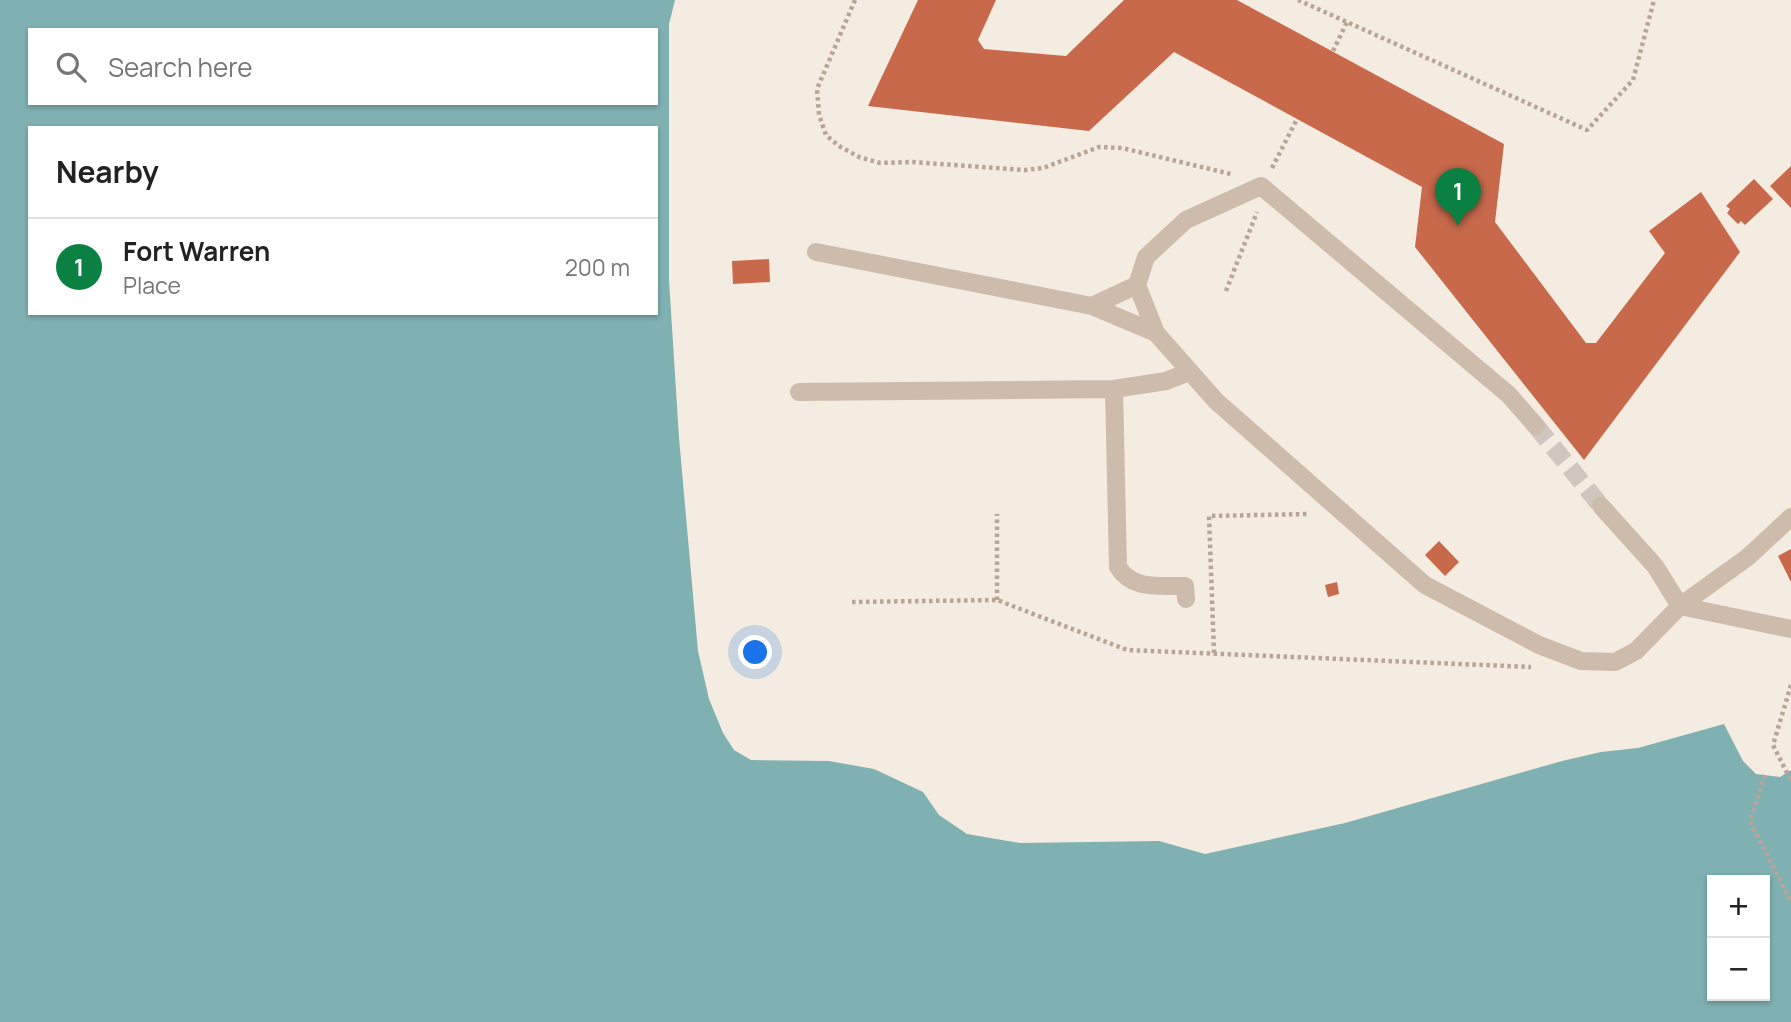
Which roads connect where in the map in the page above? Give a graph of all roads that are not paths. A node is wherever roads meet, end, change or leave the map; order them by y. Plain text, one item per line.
1 (816, 252) dead end
2 (1137, 285) junction
3 (1092, 306) junction
4 (1156, 333) junction
5 (1189, 372) junction
6 (1114, 389) junction
7 (799, 392) dead end
8 (1536, 426) tunnel mouth
9 (1601, 506) tunnel mouth
10 (1791, 517) edge
11 (1186, 599) dead end
12 (1680, 606) junction
13 (1791, 629) edge

1 - 3 lane
2 - 3 lane
2 - 4 lane
2 - 8 lane
3 - 4 lane
4 - 5 lane
5 - 6 lane
5 - 12 lane
6 - 7 lane
6 - 11 lane
9 - 12 lane
10 - 12 lane
12 - 13 lane

